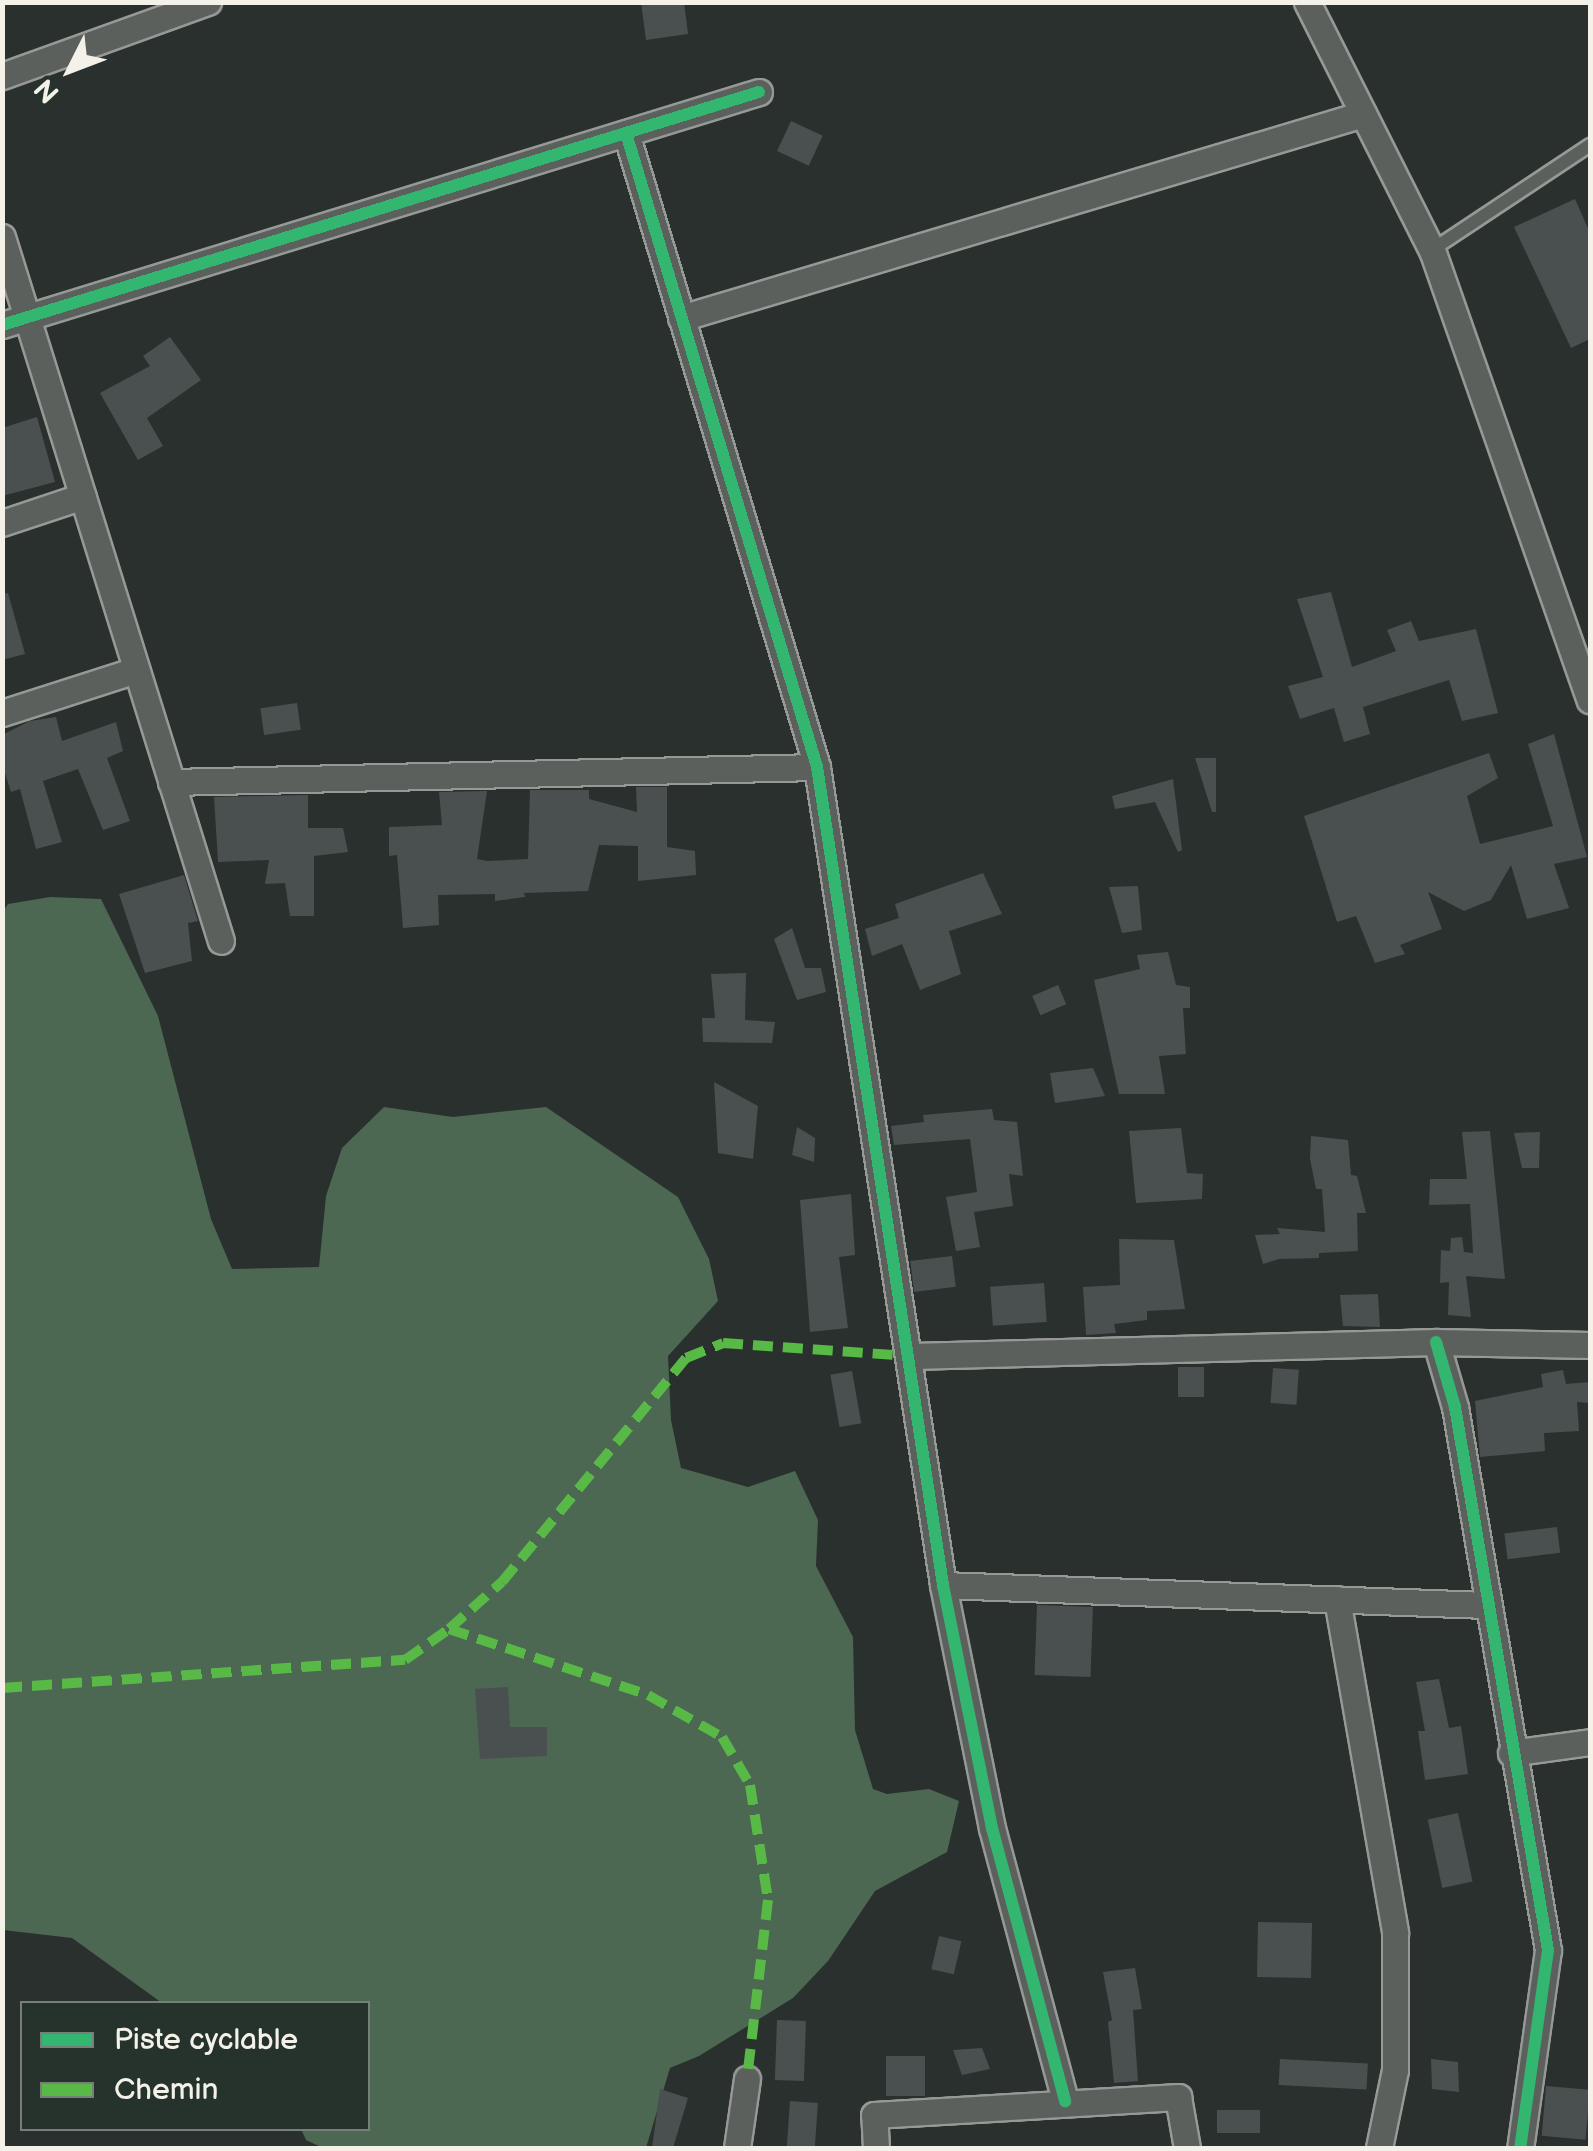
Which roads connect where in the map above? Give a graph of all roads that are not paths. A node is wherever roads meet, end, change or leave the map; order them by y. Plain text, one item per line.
1 (208, 2) edge
2 (1307, 2) edge
3 (2, 76) edge
4 (759, 92) dead end
5 (1364, 114) junction
6 (626, 133) junction
7 (1590, 145) edge
8 (2, 237) edge
9 (1432, 250) junction
10 (28, 318) junction
11 (681, 318) junction
12 (2, 325) edge
13 (83, 496) junction
14 (2, 523) edge
15 (136, 670) junction
16 (1590, 700) edge
17 (2, 712) edge
18 (816, 767) junction
19 (171, 782) junction
20 (221, 941) dead end
21 (1436, 1342) junction
22 (1590, 1346) edge
23 (911, 1356) junction
24 (944, 1585) junction
25 (1337, 1599) junction
26 (1488, 1605) junction
27 (1590, 1742) edge
28 (1512, 1752) junction
29 (746, 2079) dead end
30 (1065, 2101) junction
31 (737, 2148) edge
32 (876, 2148) edge
33 (1186, 2148) edge
34 (1379, 2148) edge
35 (1520, 2148) edge

1 - 3 street
2 - 5 street
4 - 6 street
5 - 9 street
5 - 11 street
6 - 10 street
6 - 11 street
7 - 9 lane
8 - 10 street
9 - 16 street
10 - 12 street
10 - 13 street
11 - 18 street
13 - 14 street
13 - 15 street
15 - 17 street
15 - 19 street
18 - 19 street
18 - 23 street
19 - 20 street
21 - 22 street
21 - 23 street
21 - 26 street
23 - 24 street
24 - 25 street
24 - 30 street
25 - 26 street
25 - 34 street
26 - 28 street
27 - 28 street
28 - 35 street
29 - 31 street
30 - 32 street
30 - 33 street

